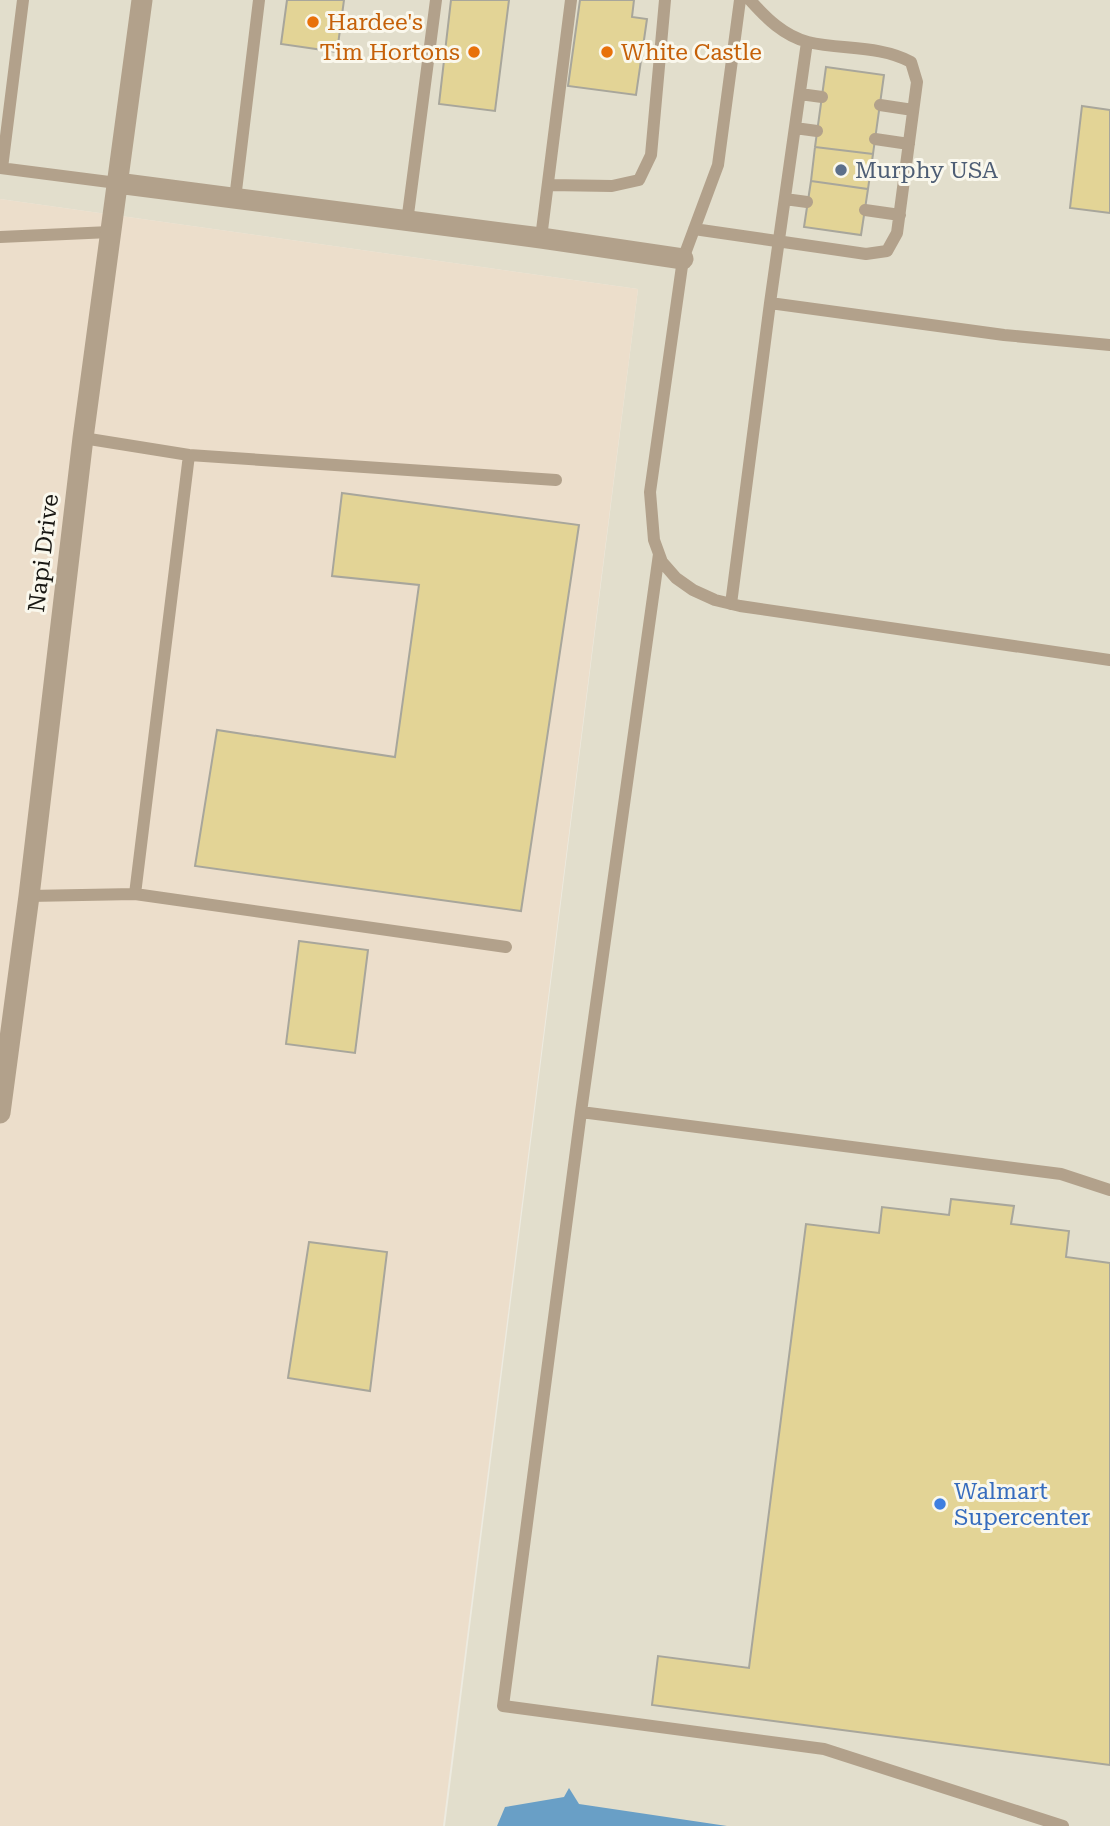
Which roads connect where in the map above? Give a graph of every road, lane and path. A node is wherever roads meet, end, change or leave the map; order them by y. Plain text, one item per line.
1 (23, 0) edge
2 (142, 0) edge
3 (260, 0) edge
4 (436, 0) edge
5 (571, 0) edge
6 (665, 0) edge
7 (740, 0) edge
8 (750, 0) edge
9 (807, 41) junction
10 (6, 82) edge
11 (800, 94) junction
12 (822, 97) dead end
13 (880, 105) dead end
14 (913, 110) junction
15 (795, 128) junction
16 (817, 131) dead end
17 (875, 139) dead end
18 (909, 144) junction
19 (1, 168) edge
20 (117, 183) junction
21 (549, 185) junction
22 (235, 199) junction
23 (785, 199) junction
24 (807, 202) dead end
25 (865, 210) dead end
26 (900, 215) junction
27 (407, 222) junction
28 (694, 229) junction
29 (110, 232) junction
30 (0, 237) edge
31 (541, 238) junction
32 (779, 243) junction
33 (683, 259) junction
34 (770, 303) junction
35 (1110, 345) edge
36 (83, 438) junction
37 (189, 455) junction
38 (556, 480) dead end
39 (659, 554) junction
40 (732, 604) junction
41 (1110, 660) edge
42 (135, 894) junction
43 (29, 896) junction
44 (506, 947) dead end
45 (581, 1112) junction
46 (0, 1113) edge
47 (1110, 1191) edge
48 (1063, 1826) edge

1 - 10 lane
2 - 20 street, Napi Drive
3 - 22 lane
4 - 27 lane
5 - 21 lane
6 - 21 lane
7 - 28 lane
8 - 9 lane
9 - 11 lane
9 - 14 lane
10 - 19 lane
11 - 12 lane
11 - 15 lane
13 - 14 lane
14 - 18 lane
15 - 16 lane
15 - 23 lane
17 - 18 lane
18 - 26 lane
19 - 20 lane
20 - 22 street
20 - 29 street, Napi Drive
21 - 31 lane
22 - 27 street
23 - 24 lane
23 - 32 lane
25 - 26 lane
26 - 32 lane
27 - 31 street
28 - 32 lane
28 - 33 lane
29 - 30 lane
29 - 36 street, Napi Drive
31 - 33 street
32 - 34 lane
33 - 39 lane
34 - 35 lane
34 - 40 lane
36 - 37 lane
36 - 43 street, Napi Drive
37 - 38 lane
37 - 42 lane
39 - 40 lane
39 - 45 lane
40 - 41 lane
42 - 43 lane
42 - 44 lane
43 - 46 street, Napi Drive
45 - 47 lane
45 - 48 lane

